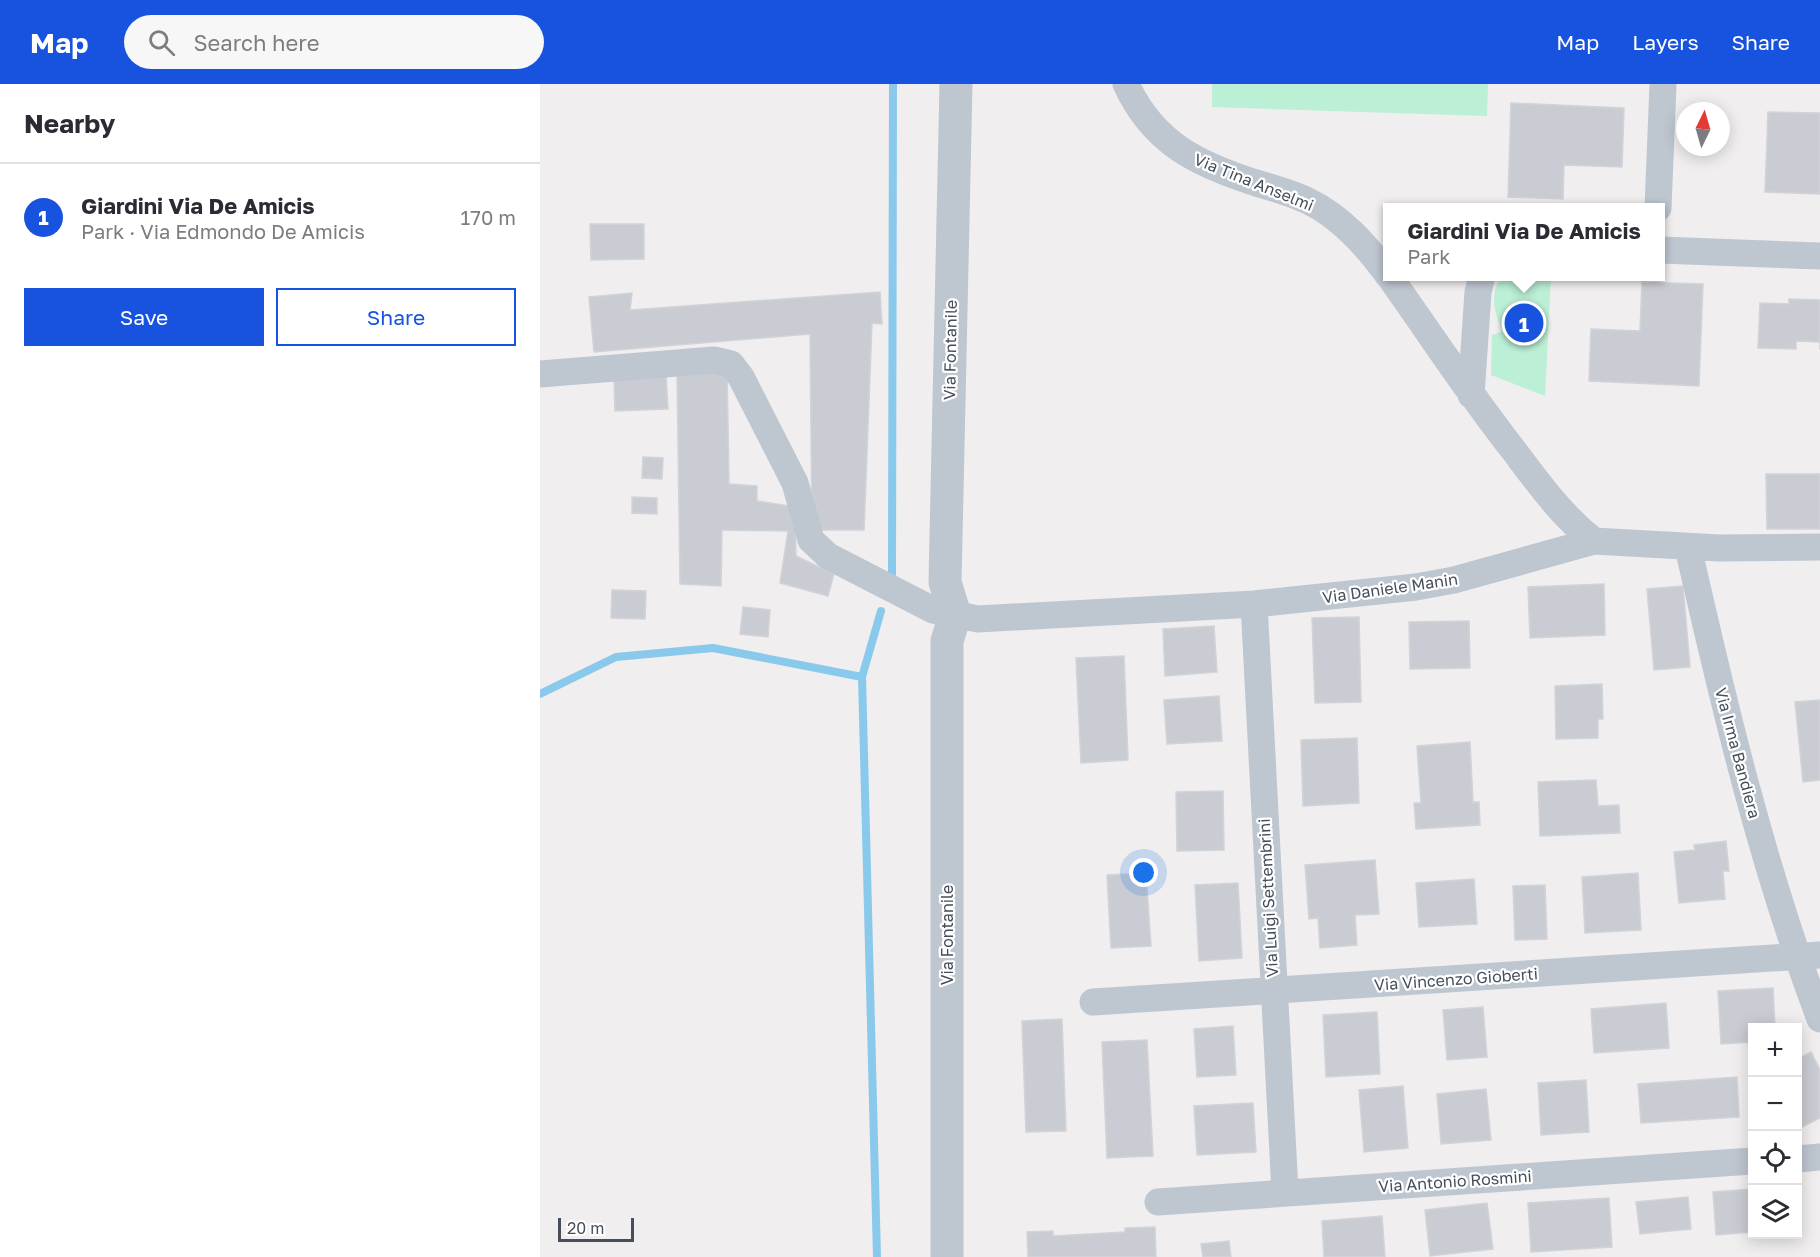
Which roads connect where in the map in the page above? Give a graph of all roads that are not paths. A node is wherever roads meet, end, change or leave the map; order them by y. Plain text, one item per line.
1 (956, 84) edge
2 (973, 84) edge
3 (1126, 84) edge
4 (1663, 84) edge
5 (1658, 203) edge
6 (1665, 250) edge
7 (1820, 256) edge
8 (1383, 270) edge
9 (1391, 281) edge
10 (1481, 281) edge
11 (540, 374) edge
12 (1471, 396) junction
13 (1594, 541) junction
14 (1688, 547) junction
15 (1820, 547) edge
16 (1254, 604) junction
17 (955, 615) junction
18 (1808, 956) edge
19 (1273, 991) junction
20 (1093, 1002) dead end
21 (1820, 1019) edge
22 (1820, 1157) edge
23 (1802, 1159) edge
24 (1748, 1161) edge
25 (1285, 1192) junction
26 (1158, 1202) dead end
27 (947, 1257) edge
28 (968, 1257) edge

1 - 17 street, Via Fontanile
2 - 17 street, Via Fontanile
3 - 8 street, Via Tina Anselmi
4 - 5 street
6 - 7 street
9 - 12 street, Via Tina Anselmi
10 - 12 street
11 - 17 street, Via Daniele Manin
12 - 13 street, Via Tina Anselmi
13 - 14 street, Via Daniele Manin
13 - 16 street, Via Daniele Manin
14 - 15 street, Via Daniele Manin
14 - 18 street, Via Irma Bandiera
16 - 17 street, Via Daniele Manin
16 - 19 street, Via Luigi Settembrini
17 - 27 street, Via Fontanile
17 - 28 street, Via Fontanile
18 - 19 street, Via Vincenzo Gioberti
18 - 21 street, Via Irma Bandiera
19 - 20 street, Via Vincenzo Gioberti
19 - 25 street, Via Luigi Settembrini
22 - 23 street
24 - 25 street, Via Antonio Rosmini
25 - 26 street, Via Antonio Rosmini

